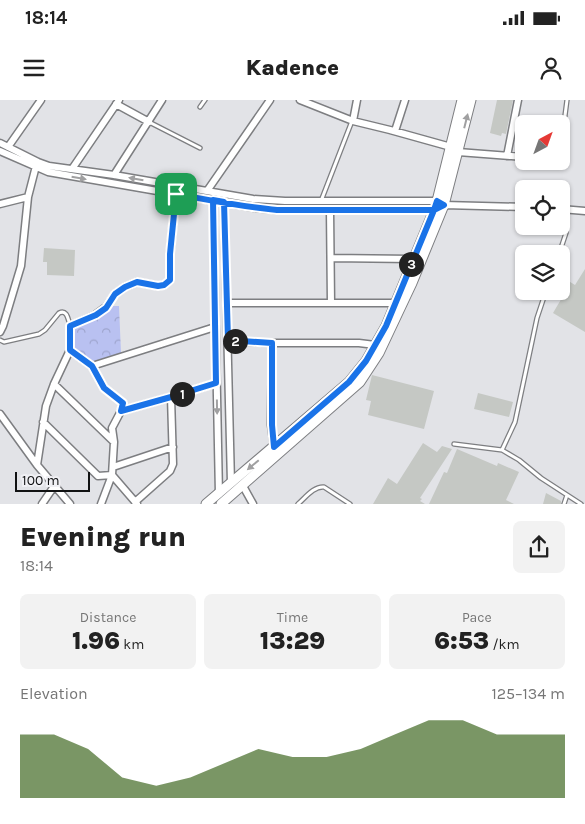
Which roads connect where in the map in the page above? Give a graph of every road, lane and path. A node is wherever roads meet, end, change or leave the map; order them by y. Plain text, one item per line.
1 (41, 100) edge
2 (162, 100) edge
3 (205, 100) edge
4 (270, 100) edge
5 (300, 100) edge
6 (356, 100) edge
7 (404, 100) edge
8 (462, 100) edge
9 (471, 100) edge
10 (518, 100) edge
11 (567, 100) edge
12 (117, 102) edge
13 (200, 107) dead end
14 (565, 115) edge
15 (352, 121) junction
16 (149, 122) junction
17 (396, 131) junction
18 (0, 143) edge
19 (8, 147) junction
20 (200, 148) dead end
21 (454, 150) junction
22 (0, 151) edge
23 (507, 156) junction
24 (515, 156) edge
25 (36, 165) junction
26 (72, 169) junction
27 (114, 175) junction
28 (207, 191) junction
29 (176, 194) junction
30 (28, 197) junction
31 (213, 200) junction
32 (321, 201) junction
33 (224, 202) junction
34 (0, 204) edge
35 (438, 205) junction
36 (515, 207) edge
37 (330, 210) junction
38 (570, 210) edge
39 (585, 212) edge
40 (331, 258) junction
41 (413, 259) junction
42 (543, 300) edge
43 (227, 303) junction
44 (331, 303) junction
45 (395, 303) junction
46 (70, 326) junction
47 (215, 326) junction
48 (0, 332) edge
49 (0, 340) edge
50 (228, 340) junction
51 (272, 343) junction
52 (375, 345) junction
53 (70, 350) junction
54 (92, 366) junction
55 (216, 383) junction
56 (54, 384) junction
57 (171, 397) junction
58 (121, 411) junction
59 (0, 414) edge
60 (43, 422) junction
61 (114, 442) junction
62 (454, 444) dead end
63 (173, 447) junction
64 (274, 447) junction
65 (502, 450) junction
66 (37, 465) junction
67 (112, 467) junction
68 (112, 475) junction
69 (231, 484) junction
70 (55, 485) junction
71 (243, 486) junction
72 (219, 494) junction
73 (567, 495) junction
74 (136, 503) edge
75 (42, 504) edge
76 (70, 504) edge
77 (101, 504) edge
78 (206, 504) edge
79 (221, 504) edge
80 (253, 504) edge
81 (298, 504) edge
82 (350, 504) edge
83 (564, 504) edge
84 (581, 504) edge

1 - 19 street
2 - 16 street
3 - 13 lane
4 - 28 street
5 - 15 street
6 - 15 street
7 - 17 street
8 - 21 street
21 -> 9 street
10 - 23 street
11 - 14 lane
12 - 16 street
12 - 26 street
15 - 17 street
15 - 32 lane
16 - 20 lane
16 - 27 street
17 - 21 street
18 - 19 street
19 - 25 street
21 - 23 street
21 - 35 street
22 - 25 street
23 - 24 street
25 - 26 street
25 -> 29 street
25 - 30 street
26 - 27 street
28 -> 27 street
28 - 32 street
29 - 31 street
29 - 46 street
30 - 34 street
30 - 48 street
31 - 33 street
31 - 47 street
32 - 35 street
33 - 37 street
33 - 43 street
35 - 36 street
35 - 37 street
35 - 41 street
35 - 71 street
37 - 40 street
38 - 39 street
40 - 41 street
40 - 44 street
41 - 45 street
42 - 65 lane
43 - 44 street
43 - 50 street
44 - 45 street
45 - 52 street
46 - 49 lane
46 - 53 street
47 - 54 street
47 - 55 street
50 - 51 street
50 - 69 street
51 - 52 street
51 - 64 street
52 - 64 street
53 - 54 street
53 - 56 street
54 - 58 street
55 - 57 street
55 -> 72 street
56 - 60 street
56 - 61 street
57 - 58 street
57 - 63 street
58 - 61 street
59 - 66 street
60 - 66 street
60 - 68 street
61 - 67 street
62 - 65 lane
63 - 67 street
63 - 74 street
64 -> 69 street
65 - 73 lane
66 - 70 street
67 - 68 street
68 - 74 street
68 - 77 street
69 - 72 street
70 - 75 street
70 - 76 street
71 - 79 street
71 - 80 street
72 - 78 street
73 - 83 lane
73 - 84 lane
81 - 82 lane

